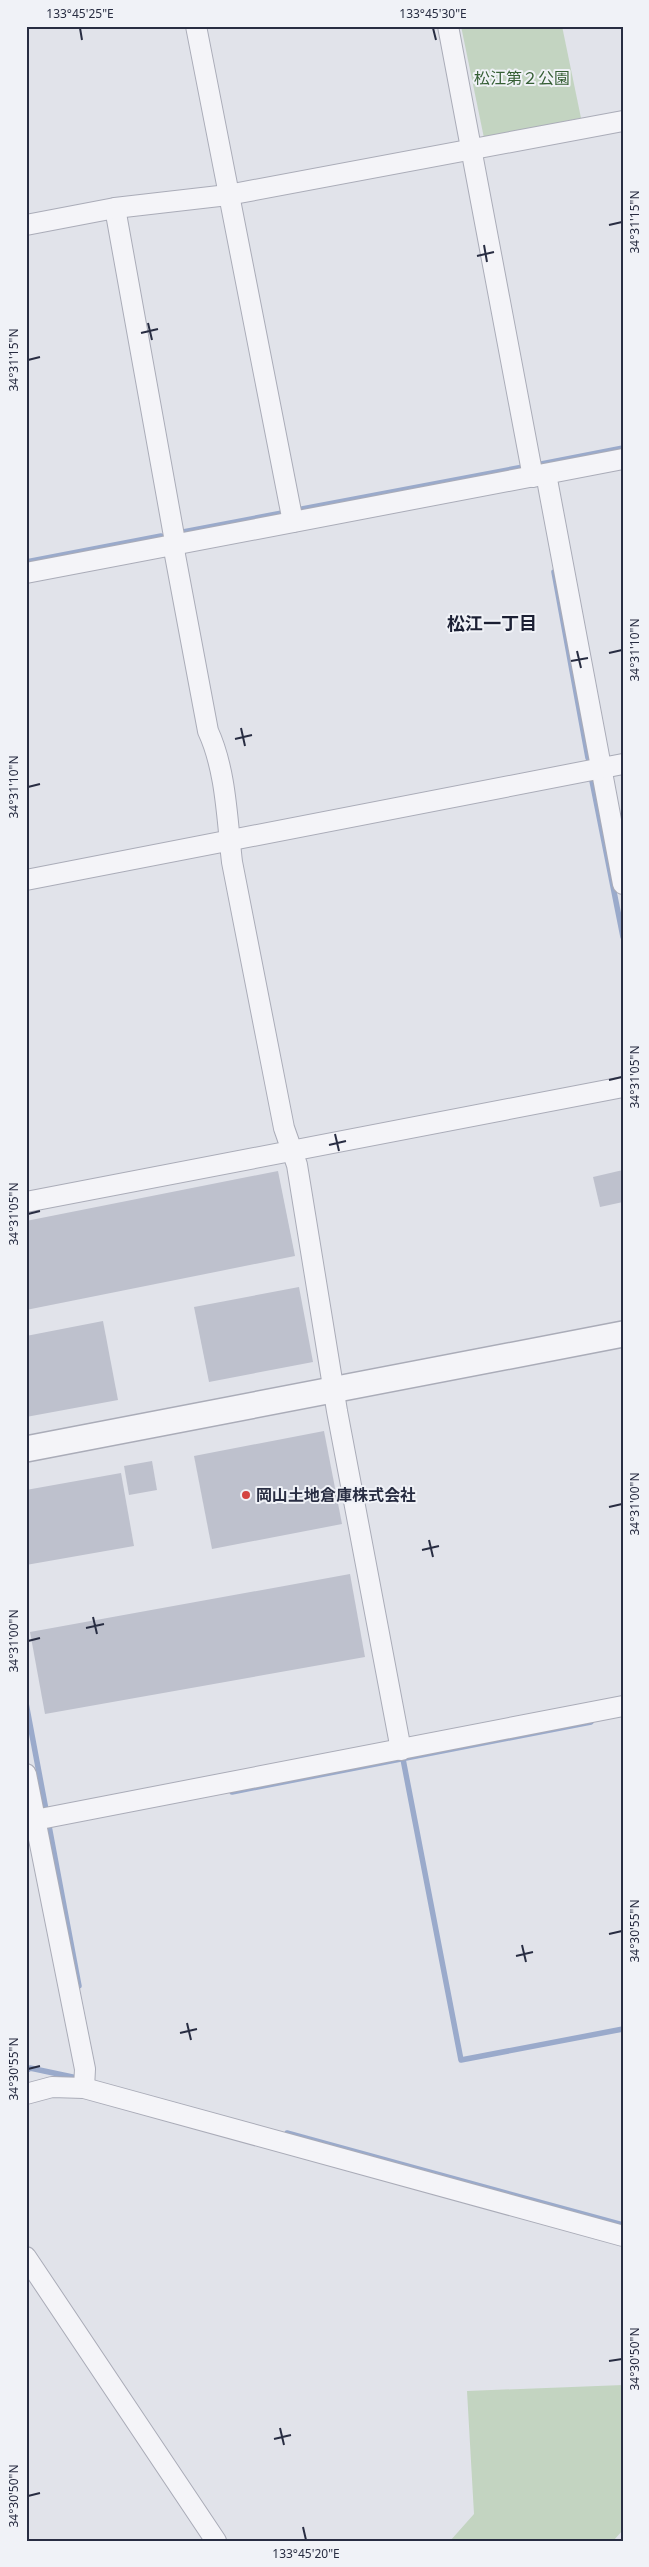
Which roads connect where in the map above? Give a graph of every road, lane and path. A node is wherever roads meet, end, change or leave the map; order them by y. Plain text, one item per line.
1 (196, 26) edge
2 (448, 26) edge
3 (623, 121) edge
4 (472, 150) junction
5 (228, 195) junction
6 (115, 208) junction
7 (26, 225) edge
8 (623, 459) edge
9 (539, 476) junction
10 (293, 522) junction
11 (175, 544) junction
12 (26, 573) edge
13 (623, 764) edge
14 (602, 768) junction
15 (229, 840) junction
16 (26, 880) edge
17 (623, 884) edge
18 (623, 1087) edge
19 (289, 1144) junction
20 (26, 1202) edge
21 (623, 1334) edge
22 (334, 1390) junction
23 (26, 1449) edge
24 (623, 1706) edge
25 (401, 1750) junction
26 (26, 1774) edge
27 (41, 1823) junction
28 (84, 2080) junction
29 (26, 2094) edge
30 (623, 2236) edge
31 (26, 2257) edge
32 (216, 2541) edge

1 - 5 street
2 - 4 street
3 - 4 street
4 - 5 street
4 - 9 street
5 - 6 street
5 - 10 street
6 - 7 street
6 - 11 street
8 - 9 street
9 - 10 street
9 - 14 street
10 - 11 street
11 - 12 street
11 - 15 street
13 - 14 street
14 - 15 street
14 - 17 street
15 - 16 street
15 - 19 street
18 - 19 street
19 - 20 street
19 - 22 street
21 - 22 street
22 - 23 street
22 - 25 street
24 - 25 street
25 - 27 street
26 - 27 street
27 - 28 street
28 - 29 street
28 - 30 street
31 - 32 street

